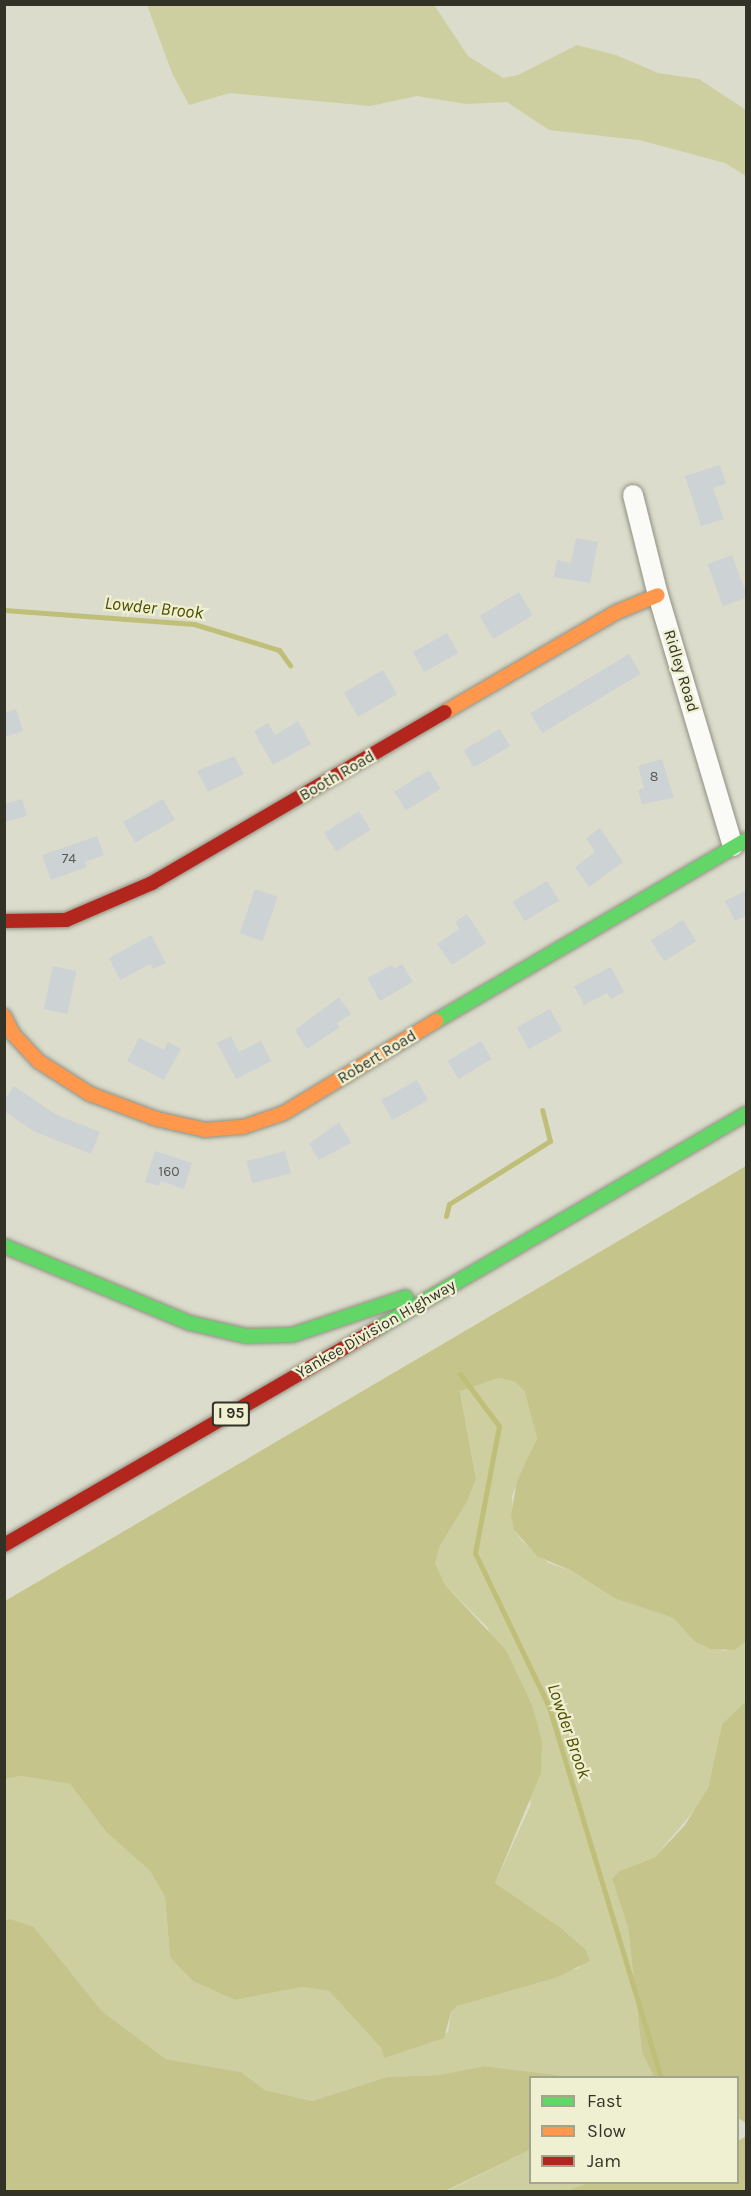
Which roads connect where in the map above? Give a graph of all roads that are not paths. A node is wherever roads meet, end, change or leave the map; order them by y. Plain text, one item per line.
1 (633, 495) dead end
2 (658, 595) junction
3 (740, 843) edge
4 (4, 921) edge
5 (4, 1016) edge
6 (747, 1114) edge
7 (4, 1246) edge
8 (457, 1282) junction
9 (4, 1545) edge

1 - 2 street, Ridley Road
2 - 3 street, Ridley Road
2 - 4 main road, Booth Road
3 - 5 main road, Robert Road
6 - 8 main road, Yankee Division Highway / I 95
7 - 8 main road
8 - 9 main road, Yankee Division Highway / I 95

